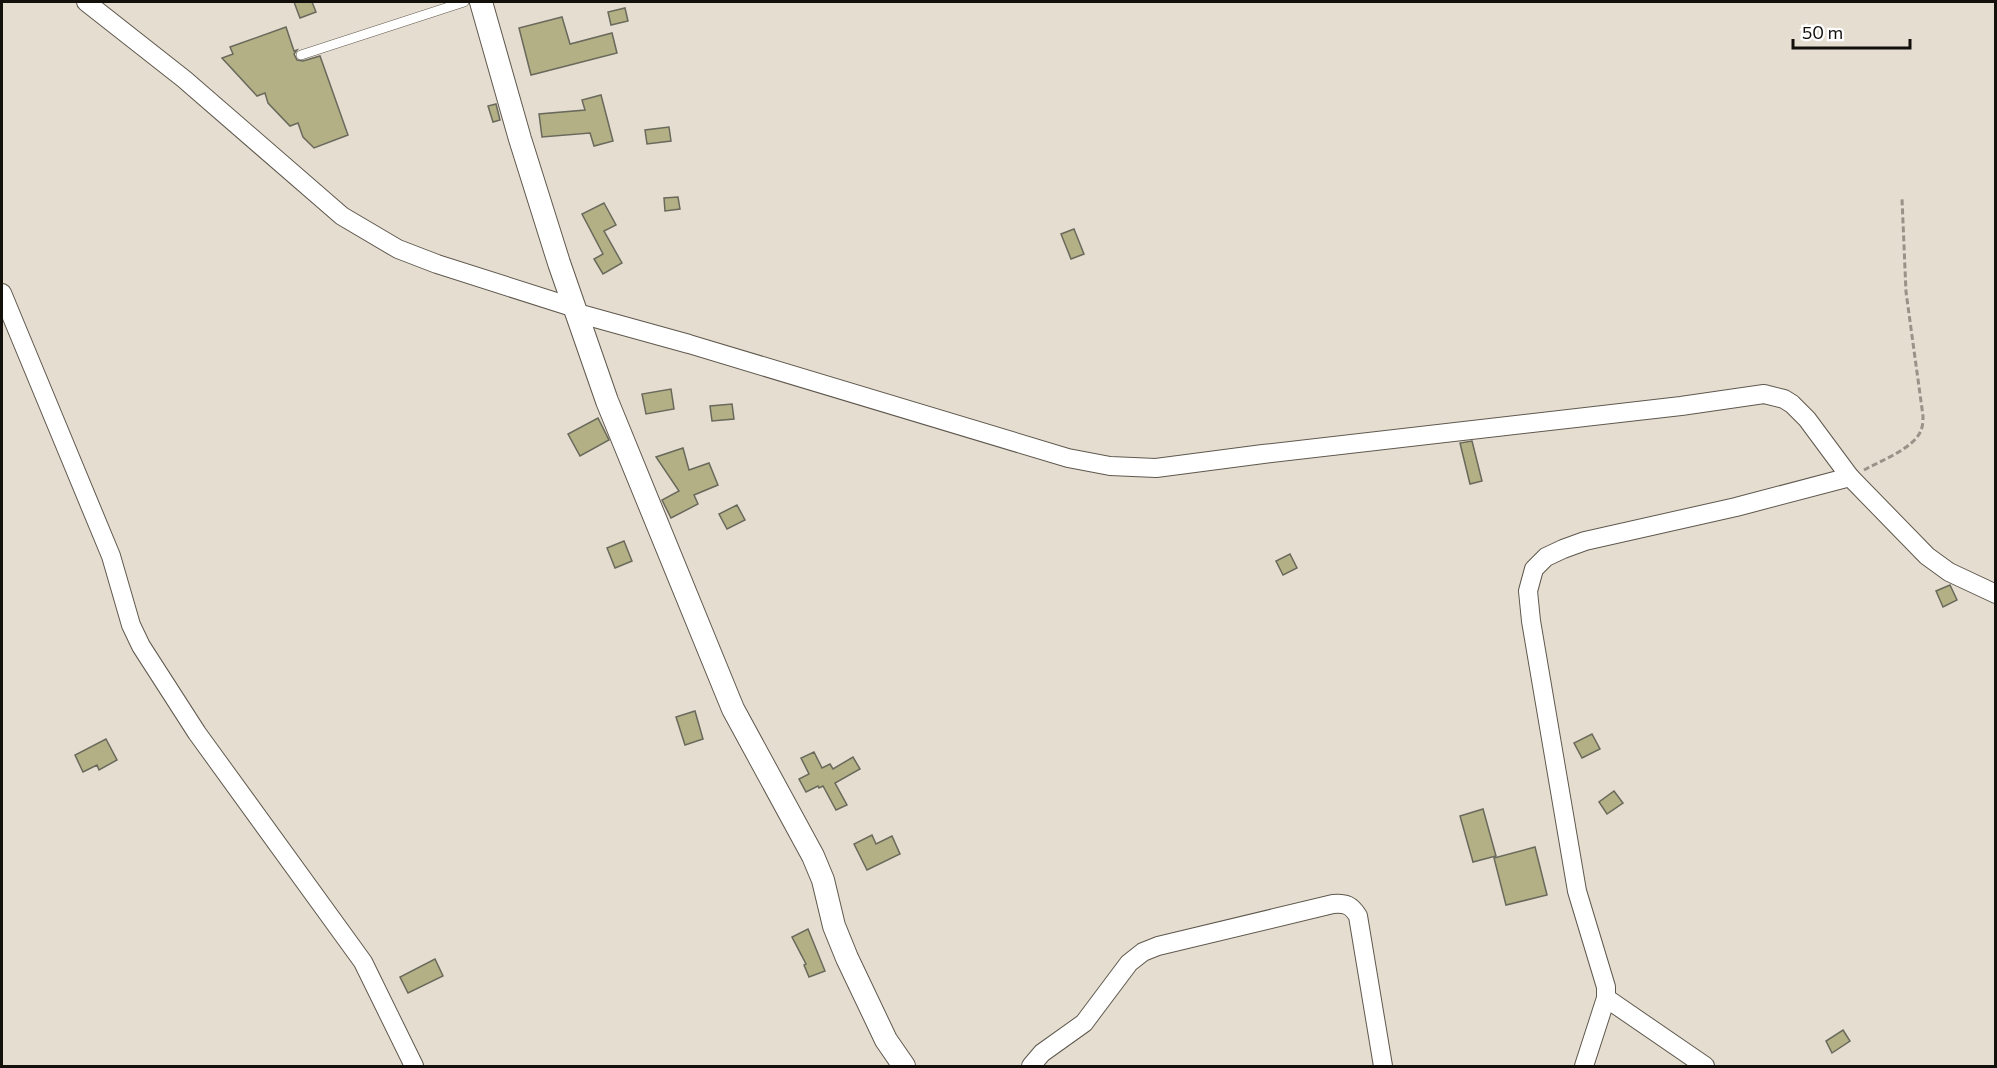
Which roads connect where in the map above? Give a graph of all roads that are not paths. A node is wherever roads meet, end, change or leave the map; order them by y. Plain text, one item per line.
1 (86, 2) edge
2 (464, 2) edge
3 (481, 2) edge
4 (301, 55) dead end
5 (2, 293) edge
6 (576, 311) junction
7 (1857, 474) junction
8 (1995, 594) edge
9 (1606, 998) junction
10 (414, 1066) edge
11 (904, 1066) edge
12 (1031, 1066) edge
13 (1383, 1066) edge
14 (1584, 1066) edge
15 (1705, 1066) edge

1 - 6 street
2 - 4 lane
3 - 6 street
5 - 10 street
6 - 7 street
6 - 11 street
7 - 8 street
7 - 9 street
9 - 14 street
9 - 15 street
12 - 13 street

